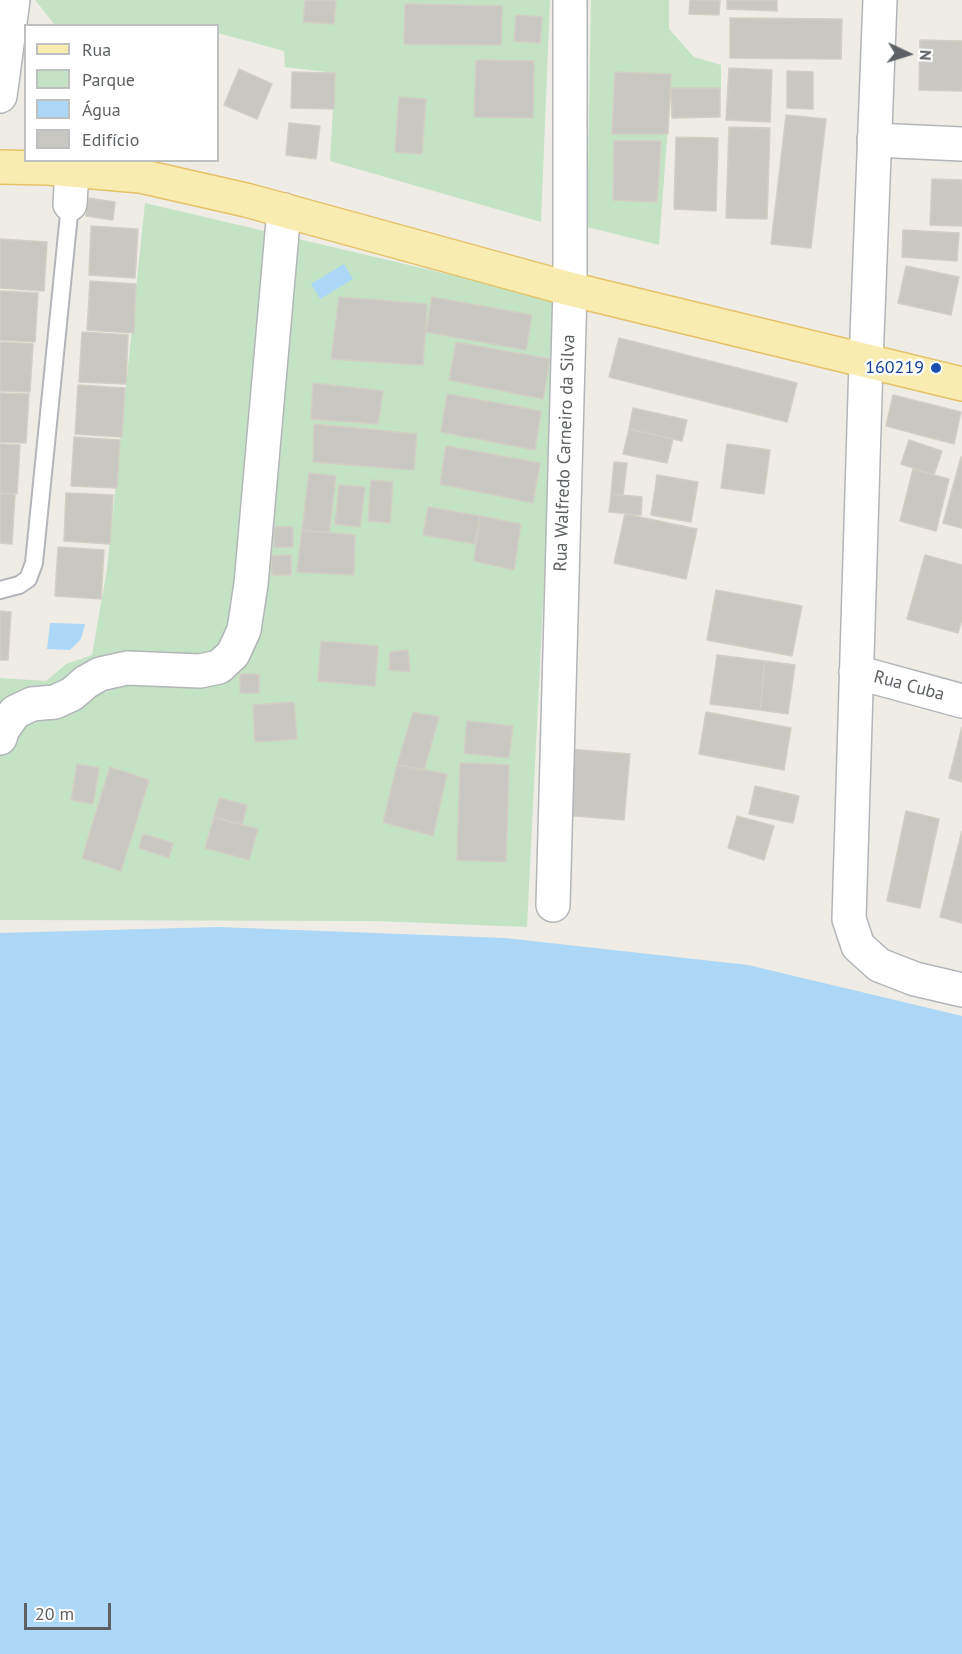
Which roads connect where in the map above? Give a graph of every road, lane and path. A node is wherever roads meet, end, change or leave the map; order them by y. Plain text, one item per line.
1 (13, 0) edge
2 (570, 0) edge
3 (880, 0) edge
4 (0, 96) edge
5 (874, 140) junction
6 (962, 144) edge
7 (0, 167) edge
8 (72, 170) junction
9 (70, 204) joint
10 (284, 210) junction
11 (570, 290) junction
12 (866, 362) junction
13 (962, 384) edge
14 (0, 590) edge
15 (856, 672) junction
16 (962, 701) edge
17 (0, 738) edge
18 (553, 905) dead end
19 (962, 990) edge

1 - 4 street
2 - 11 street, Rua Walfredo Carneiro da Silva
3 - 5 street
5 - 6 street
5 - 12 street
7 - 8 main road
8 - 9 street
8 - 10 main road
9 - 14 lane
10 - 11 main road
10 - 17 street
11 - 12 main road
11 - 18 street, Rua Walfredo Carneiro da Silva
12 - 13 main road
12 - 15 street
15 - 16 street, Rua Cuba
15 - 19 street

